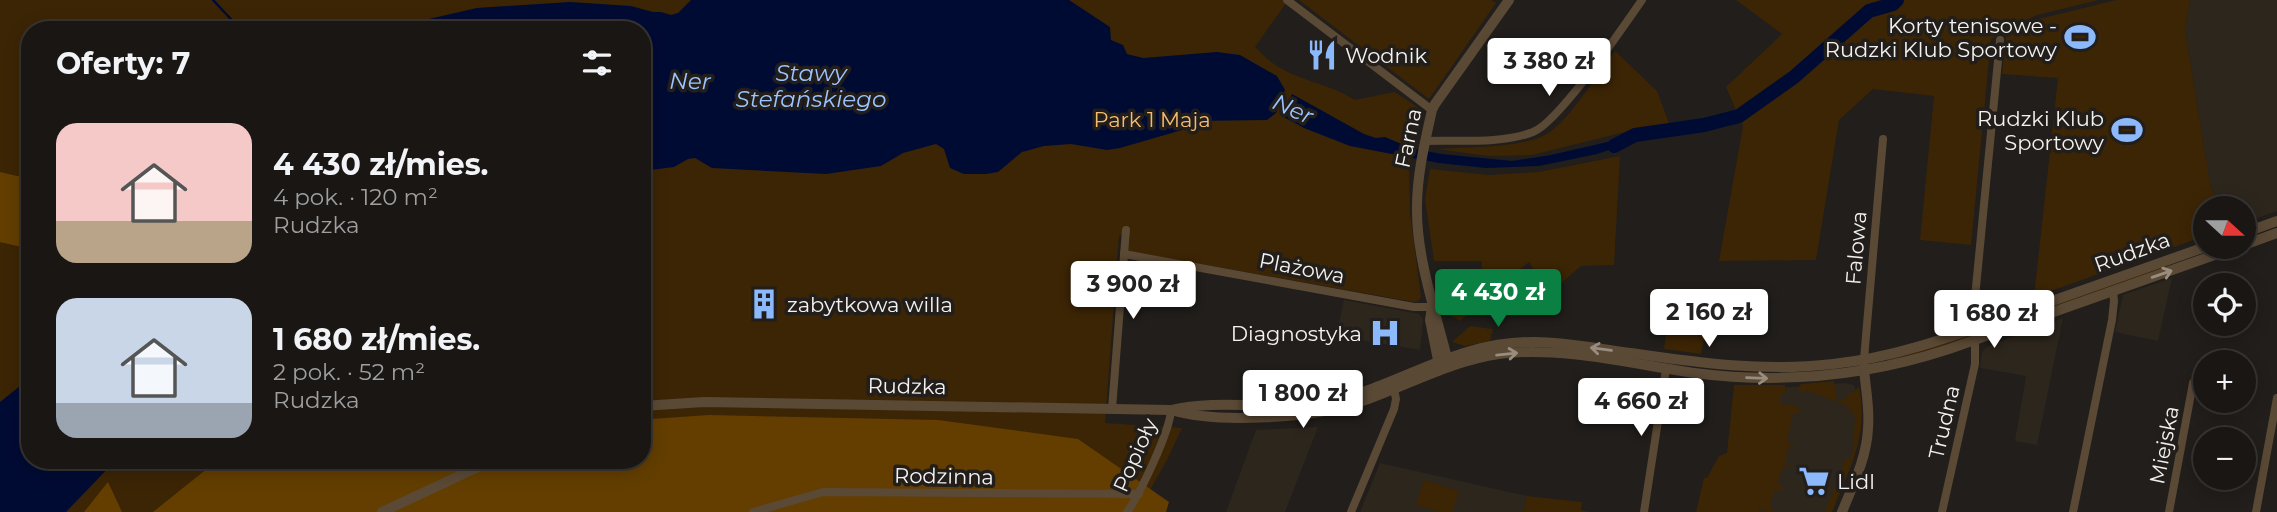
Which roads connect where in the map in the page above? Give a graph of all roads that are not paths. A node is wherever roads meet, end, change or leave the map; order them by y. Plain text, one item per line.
1 (1509, 0) edge
2 (1642, 0) edge
3 (1290, 1) edge
4 (2000, 40) dead end
5 (1432, 110) junction
6 (1883, 139) dead end
7 (1425, 144) junction
8 (2277, 221) edge
9 (2256, 229) edge
10 (1126, 230) dead end
11 (2277, 233) edge
12 (2256, 241) edge
13 (1124, 254) junction
14 (2193, 255) edge
15 (2193, 258) edge
16 (2184, 260) junction
17 (2113, 291) junction
18 (1432, 307) junction
19 (1974, 335) junction
20 (1444, 363) junction
21 (1864, 365) junction
22 (1666, 369) junction
23 (2193, 383) dead end
24 (1394, 389) junction
25 (2276, 403) edge
26 (651, 405) edge
27 (1112, 409) junction
28 (1171, 410) junction
29 (474, 469) edge
30 (1139, 494) junction
31 (382, 512) edge
32 (753, 512) edge
33 (1127, 512) edge
34 (1351, 512) edge
35 (1644, 512) edge
36 (1842, 512) edge
37 (1942, 512) edge
38 (2073, 512) edge
39 (2169, 512) edge
40 (2256, 512) edge

1 - 5 street, Farna
2 - 7 street
3 - 5 street
4 - 19 street, Trudna
5 - 7 street, Farna
6 - 21 street, Falowa
7 - 18 street, Farna
8 - 9 street
10 - 13 street
11 - 12 street
13 - 18 street, Plażowa
13 - 27 street
14 - 16 street, Rudzka
15 - 16 street, Rudzka
17 -> 16 street, Rudzka
16 - 19 street, Rudzka
17 - 19 street, Rudzka
17 - 38 street
18 - 20 street, Farna
19 - 21 street, Rudzka
19 - 37 street, Trudna
21 -> 20 street, Rudzka
20 -> 22 street, Rudzka
20 - 24 street, Rudzka
20 - 28 street, Rudzka
22 -> 21 street, Rudzka
21 - 36 street
22 - 35 street
23 - 39 street, Miejska
24 - 28 street, Rudzka
24 - 34 street
25 - 40 street
26 - 27 street, Rudzka
27 - 28 street, Rudzka
28 - 30 street, Popioły
29 - 31 street
30 - 32 street, Rodzinna
30 - 33 street, Popioły

